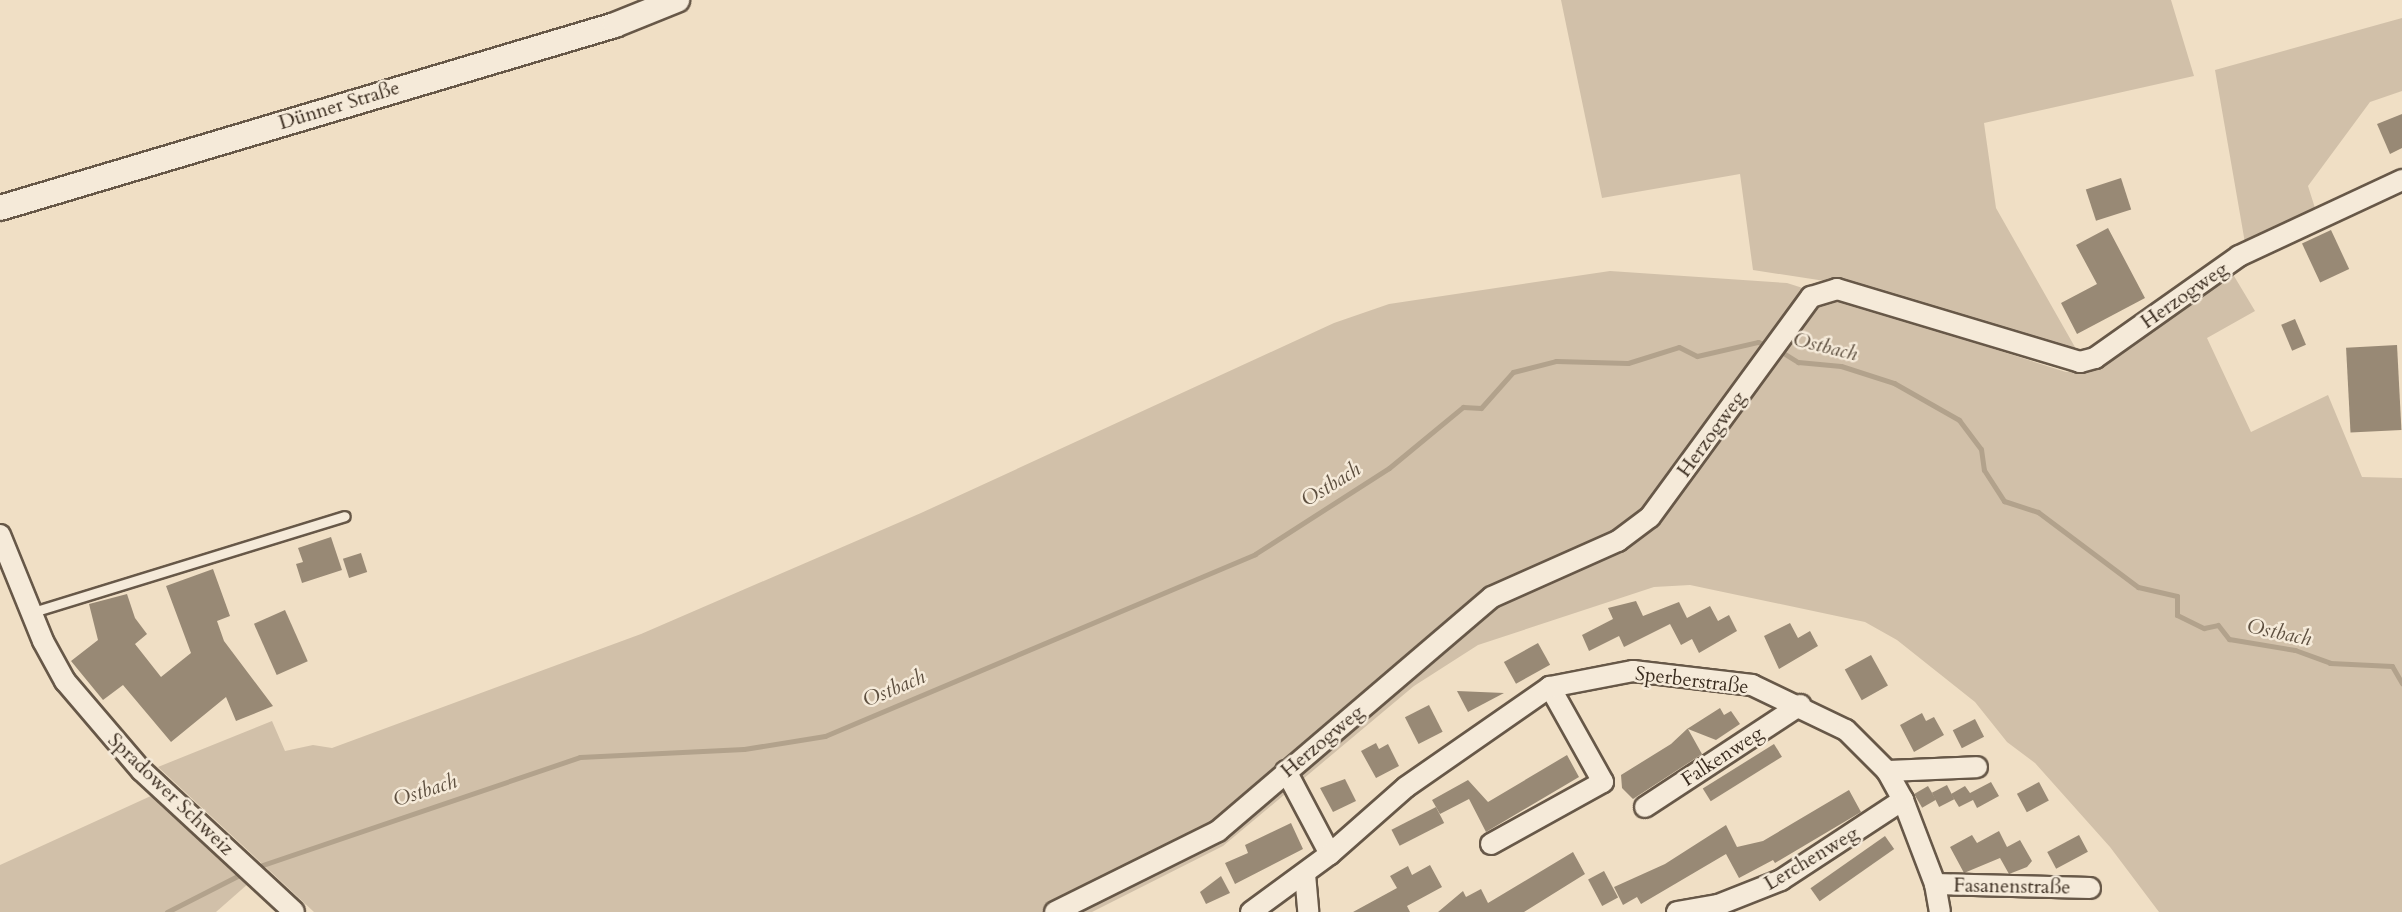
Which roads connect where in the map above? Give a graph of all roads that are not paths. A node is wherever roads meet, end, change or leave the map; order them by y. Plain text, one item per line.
1 (677, 0) edge
2 (2402, 180) edge
3 (0, 208) edge
4 (345, 516) dead end
5 (0, 535) edge
6 (33, 612) junction
7 (1550, 687) junction
8 (1800, 705) junction
9 (1977, 767) dead end
10 (1286, 771) junction
11 (1887, 771) junction
12 (1903, 800) junction
13 (1645, 807) dead end
14 (1491, 844) dead end
15 (1330, 854) junction
16 (1305, 874) junction
17 (1935, 884) junction
18 (2090, 888) dead end
19 (294, 912) edge
20 (1055, 912) edge
21 (1251, 912) edge
22 (1308, 912) edge
23 (1677, 912) edge
24 (1940, 912) edge

1 - 3 street, Dünner Straße
2 - 10 street, Herzogweg
4 - 6 lane
5 - 6 street, Spradower Schweiz
6 - 19 street, Spradower Schweiz
7 - 8 street, Sperberstraße
7 - 14 street
7 - 15 street, Sperberstraße
8 - 11 street, Sperberstraße
8 - 13 street, Falkenweg
9 - 11 street
10 - 15 street
10 - 20 street, Herzogweg
11 - 12 street, Sperberstraße
12 - 17 street, Sperberstraße
12 - 23 street, Lerchenweg
15 - 16 street, Sperberstraße
16 - 21 street, Sperberstraße
16 - 22 street
17 - 18 street, Fasanenstraße
17 - 24 street, Sperberstraße

